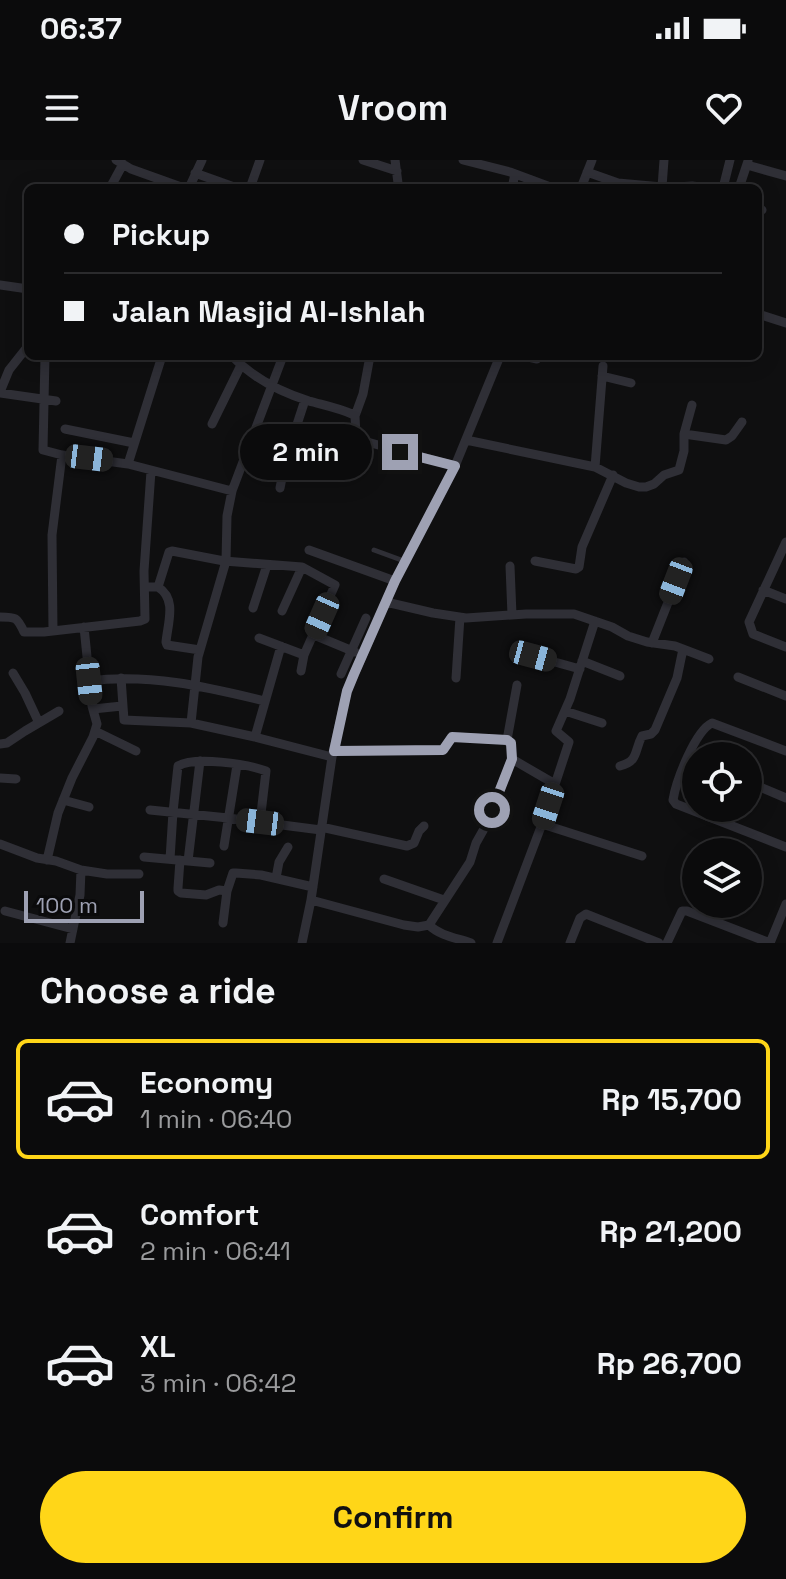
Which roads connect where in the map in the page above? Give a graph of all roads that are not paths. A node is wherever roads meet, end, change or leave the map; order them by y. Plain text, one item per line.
1 (202, 160) edge
2 (260, 160) edge
3 (363, 160) edge
4 (395, 160) edge
5 (463, 160) edge
6 (592, 160) edge
7 (664, 160) edge
8 (730, 160) edge
9 (119, 162) edge
10 (748, 163) edge
11 (504, 165) edge
12 (397, 171) junction
13 (587, 172) junction
14 (195, 173) junction
15 (515, 174) junction
16 (786, 176) edge
17 (111, 184) edge
18 (176, 184) edge
19 (188, 184) edge
20 (226, 184) edge
21 (251, 184) edge
22 (396, 184) edge
23 (513, 184) edge
24 (542, 184) edge
25 (582, 184) edge
26 (623, 184) edge
27 (662, 184) edge
28 (724, 184) edge
29 (740, 184) edge
30 (0, 285) edge
31 (24, 288) edge
32 (762, 315) edge
33 (786, 323) edge
34 (24, 351) edge
35 (45, 360) edge
36 (161, 360) edge
37 (236, 360) edge
38 (281, 360) edge
39 (369, 360) edge
40 (498, 360) edge
41 (241, 365) junction
42 (631, 383) dead end
43 (271, 386) junction
44 (0, 392) edge
45 (45, 399) junction
46 (305, 400) junction
47 (56, 401) dead end
48 (692, 405) dead end
49 (355, 416) junction
50 (742, 422) dead end
51 (212, 424) dead end
52 (65, 429) dead end
53 (684, 434) junction
54 (466, 440) junction
55 (134, 443) junction
56 (62, 455) junction
57 (128, 464) junction
58 (455, 466) junction
59 (595, 467) junction
60 (151, 471) junction
61 (613, 475) junction
62 (280, 488) dead end
63 (232, 491) junction
64 (786, 544) edge
65 (309, 550) dead end
66 (374, 550) dead end
67 (226, 561) junction
68 (405, 561) junction
69 (535, 561) dead end
70 (684, 562) dead end
71 (267, 565) junction
72 (145, 566) junction
73 (510, 566) dead end
74 (302, 567) junction
75 (163, 570) junction
76 (395, 581) junction
77 (145, 587) junction
78 (158, 587) junction
79 (763, 590) junction
80 (786, 599) edge
81 (386, 602) junction
82 (253, 608) dead end
83 (282, 611) dead end
84 (512, 615) junction
85 (0, 617) edge
86 (460, 617) junction
87 (366, 618) dead end
88 (595, 621) junction
89 (84, 627) junction
90 (53, 631) junction
91 (314, 635) junction
92 (259, 638) dead end
93 (652, 643) junction
94 (281, 646) junction
95 (786, 647) edge
96 (683, 649) junction
97 (200, 650) junction
98 (352, 651) junction
99 (304, 655) junction
100 (362, 655) junction
101 (533, 656) dead end
102 (709, 659) dead end
103 (581, 665) junction
104 (301, 671) dead end
105 (13, 673) dead end
106 (341, 674) dead end
107 (620, 676) dead end
108 (738, 677) dead end
109 (121, 678) junction
110 (456, 678) dead end
111 (89, 681) junction
112 (195, 685) junction
113 (517, 685) dead end
114 (786, 696) edge
115 (265, 701) junction
116 (122, 706) junction
117 (93, 709) junction
118 (59, 711) dead end
119 (565, 711) junction
120 (39, 723) junction
121 (191, 723) junction
122 (602, 723) dead end
123 (95, 731) junction
124 (255, 737) junction
125 (507, 740) junction
126 (698, 742) edge
127 (0, 744) edge
128 (136, 751) dead end
129 (786, 751) edge
130 (333, 754) junction
131 (512, 759) junction
132 (200, 761) junction
133 (237, 765) junction
134 (620, 766) dead end
135 (682, 777) edge
136 (0, 778) edge
137 (16, 779) dead end
138 (555, 784) junction
139 (762, 788) edge
140 (786, 798) edge
141 (63, 800) junction
142 (682, 806) edge
143 (89, 807) dead end
144 (150, 810) dead end
145 (173, 812) junction
146 (192, 814) junction
147 (228, 818) junction
148 (260, 822) junction
149 (722, 822) edge
150 (542, 824) junction
151 (424, 826) dead end
152 (321, 828) junction
153 (0, 844) edge
154 (224, 846) dead end
155 (288, 847) dead end
156 (786, 847) edge
157 (642, 856) dead end
158 (144, 857) dead end
159 (47, 860) junction
160 (179, 860) junction
161 (210, 863) dead end
162 (81, 870) junction
163 (139, 874) dead end
164 (276, 878) junction
165 (384, 879) dead end
166 (313, 887) junction
167 (227, 891) junction
168 (311, 900) junction
169 (444, 900) junction
170 (786, 904) edge
171 (5, 911) dead end
172 (223, 923) dead end
173 (429, 925) junction
174 (73, 929) junction
175 (441, 939) edge
176 (70, 943) edge
177 (302, 943) edge
178 (471, 943) edge
179 (497, 943) edge
180 (570, 943) edge
181 (659, 943) edge
182 (667, 943) edge
183 (770, 943) edge

1 - 14 street
2 - 21 street
3 - 12 street
4 - 12 street
5 - 11 street
6 - 13 street
7 - 27 street
8 - 28 street
9 - 17 street
9 - 18 street
10 - 16 street
10 - 29 street
11 - 15 street
12 - 22 street
13 - 25 street
13 - 26 street
14 - 19 street
14 - 20 street
15 - 23 street
15 - 24 street
30 - 31 street
32 - 33 street
34 - 44 street
35 - 45 street
36 - 55 street
37 - 41 street
38 - 43 street
39 - 49 street
40 - 54 street
41 - 43 street
41 - 51 street
42 - 59 street
43 - 46 street
43 - 63 street
44 - 45 street
45 - 47 street
45 - 56 street
46 - 49 street
46 - 62 street
48 - 53 street
49 - 58 street
50 - 53 street
52 - 55 street
53 - 61 street
54 - 58 street
54 - 59 street
55 - 57 street
56 - 57 street
56 - 90 street
57 - 60 street
58 - 68 street
59 - 61 street
60 - 63 street
60 - 72 street
61 - 69 street
63 - 67 street
64 - 79 street
65 - 76 street
66 - 68 lane
67 - 71 street
67 - 75 street
67 - 97 street
68 - 76 street
70 - 93 street
71 - 74 street
71 - 82 street
72 - 75 street
72 - 77 street
73 - 84 street
74 - 83 street
74 - 91 street
75 - 78 street
76 - 81 street
77 - 78 street
77 - 89 street
78 - 97 street
79 - 80 street
79 - 95 street
81 - 86 street
81 - 100 street
84 - 86 street
84 - 88 street
85 - 90 street
86 - 110 street
87 - 98 street
88 - 93 street
88 - 103 street
89 - 90 street
89 - 111 street
91 - 98 street
91 - 99 street
92 - 94 street
93 - 96 street
94 - 99 street
94 - 115 street
96 - 102 street
96 - 134 street
97 - 112 street
98 - 100 street
98 - 106 street
99 - 104 street
100 - 130 street
101 - 103 street
103 - 107 street
103 - 119 street
105 - 120 street
108 - 114 street
109 - 111 street
109 - 112 street
109 - 116 street
111 - 117 street
112 - 115 street
112 - 121 street
113 - 125 street
115 - 124 street
116 - 117 street
116 - 121 street
117 - 123 street
118 - 120 street
119 - 122 street
119 - 138 street
120 - 127 street
121 - 124 street
123 - 128 street
123 - 141 street
124 - 130 street
125 - 130 street
125 - 131 street
126 - 129 street
130 - 152 street
131 - 138 street
131 - 169 street
132 - 133 street
132 - 145 street
132 - 146 street
133 - 147 street
133 - 148 street
135 - 142 street
136 - 137 street
138 - 150 street
139 - 140 street
141 - 143 street
141 - 159 street
144 - 145 street
145 - 146 street
145 - 160 street
146 - 147 street
146 - 160 street
147 - 148 street
147 - 154 street
148 - 152 street
149 - 156 street
150 - 157 street
150 - 179 street
151 - 152 street
152 - 166 street
153 - 159 street
155 - 164 street
158 - 160 street
159 - 162 street
160 - 161 street
160 - 167 street
162 - 163 street
162 - 174 street
164 - 166 street
164 - 167 street
165 - 169 street
166 - 168 street
167 - 172 street
168 - 173 street
168 - 177 street
169 - 173 street
170 - 183 street
171 - 174 street
173 - 175 street
174 - 176 street
175 - 178 street
180 - 181 street
182 - 183 street

